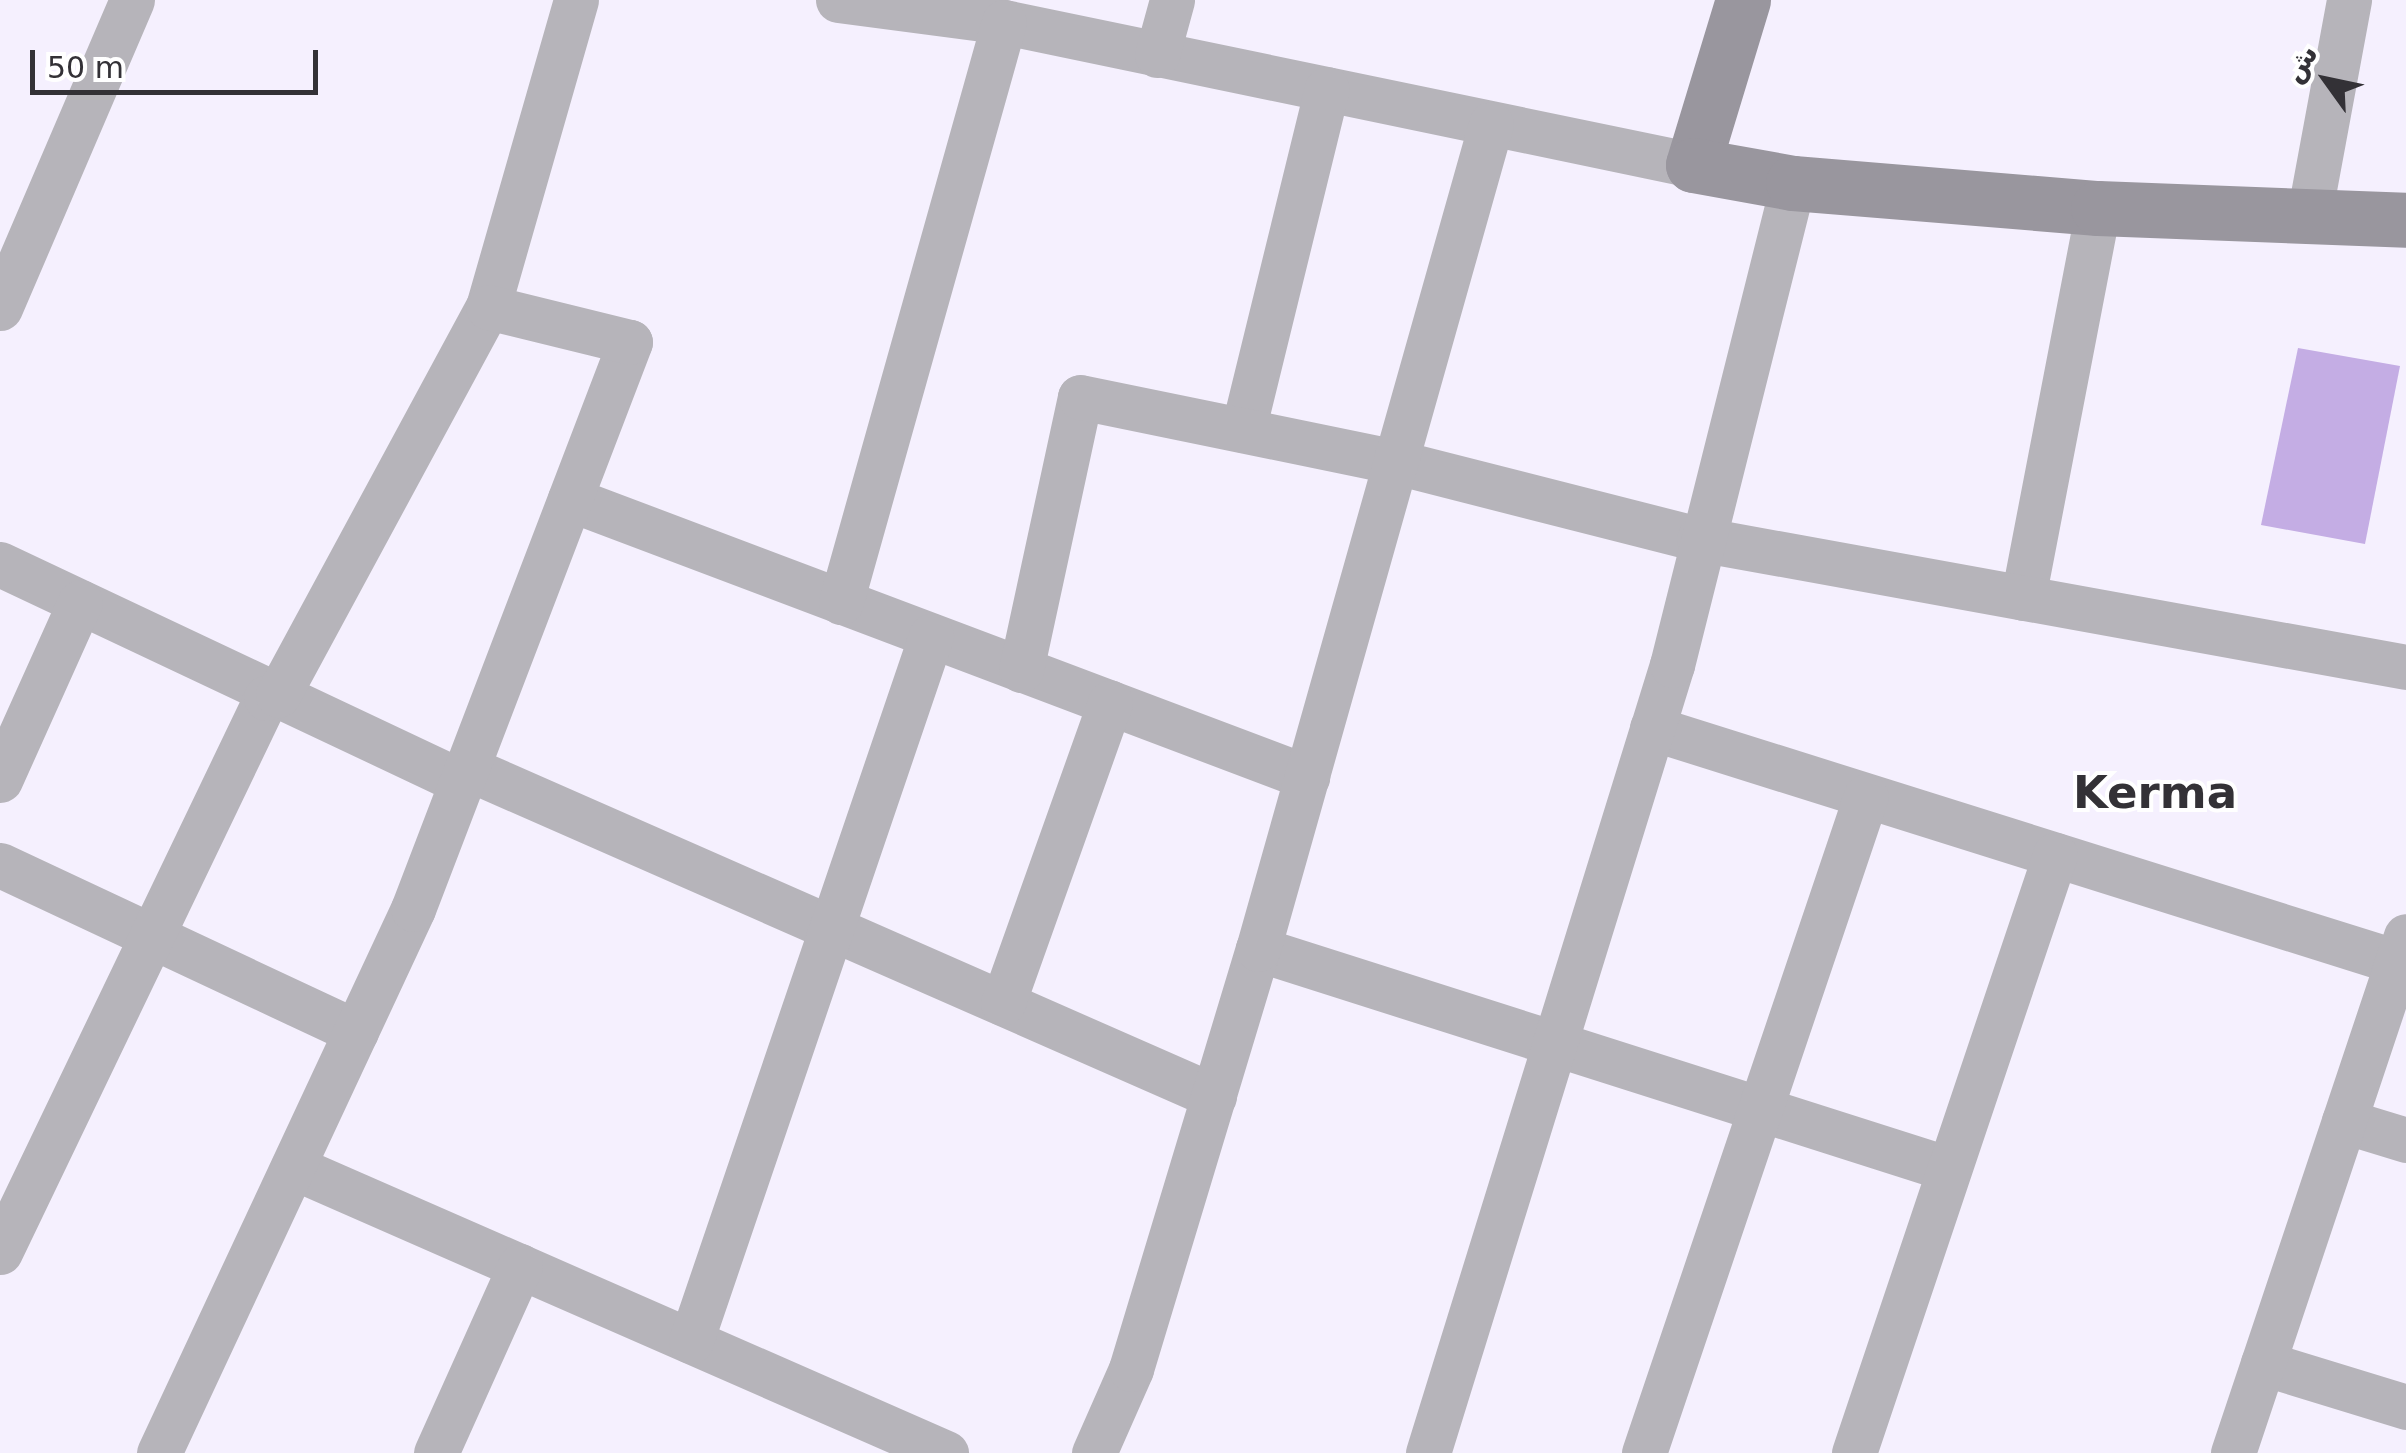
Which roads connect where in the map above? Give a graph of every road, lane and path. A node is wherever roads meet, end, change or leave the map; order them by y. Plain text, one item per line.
1 (132, 0) edge
2 (576, 0) edge
3 (838, 0) edge
4 (1172, 0) edge
5 (1743, 0) edge
6 (2349, 0) edge
7 (1004, 22) junction
8 (1158, 54) junction
9 (1326, 89) junction
10 (1491, 124) junction
11 (1693, 165) junction
12 (1794, 183) junction
13 (2098, 208) junction
14 (2309, 216) junction
15 (2406, 220) edge
16 (0, 308) edge
17 (488, 308) junction
18 (1244, 430) junction
19 (1396, 462) junction
20 (570, 499) junction
21 (1699, 539) junction
22 (0, 564) edge
23 (2023, 598) junction
24 (80, 602) junction
25 (841, 602) junction
26 (931, 636) junction
27 (2406, 667) edge
28 (1021, 670) junction
29 (278, 695) junction
30 (1110, 703) junction
31 (1652, 728) junction
32 (464, 775) junction
33 (1307, 777) junction
34 (0, 780) edge
35 (1866, 796) junction
36 (2054, 854) junction
37 (0, 865) edge
38 (832, 928) junction
39 (155, 938) junction
40 (1258, 949) junction
41 (2402, 949) edge
42 (1003, 1004) junction
43 (356, 1032) junction
44 (1556, 1041) junction
45 (1214, 1096) junction
46 (1761, 1115) junction
47 (2344, 1121) junction
48 (2406, 1140) edge
49 (293, 1166) junction
50 (1949, 1169) junction
51 (0, 1252) edge
52 (520, 1266) junction
53 (691, 1341) junction
54 (2263, 1363) junction
55 (2406, 1407) edge
56 (1865, 1450) edge
57 (160, 1453) edge
58 (436, 1453) edge
59 (946, 1453) edge
60 (1094, 1453) edge
61 (1428, 1453) edge
62 (1644, 1453) edge
63 (2233, 1453) edge

1 - 16 street
2 - 17 street
3 - 7 street
4 - 8 street
5 - 11 street
6 - 14 street
7 - 8 street
7 - 25 street
8 - 9 street
9 - 10 street
9 - 18 street
10 - 11 street
10 - 19 street
11 - 12 street
12 - 13 street
12 - 21 street
13 - 14 street
13 - 23 street
14 - 15 street
17 - 20 street
17 - 29 street
18 - 19 street
18 - 28 street
19 - 21 street
19 - 33 street
20 - 25 street
20 - 32 street
21 - 23 street
21 - 31 street
22 - 24 street
23 - 27 street
24 - 29 street
24 - 34 street
25 - 26 street
26 - 28 street
26 - 38 street
28 - 30 street
29 - 32 street
29 - 39 street
30 - 33 street
30 - 42 street
31 - 35 street
31 - 44 street
32 - 38 street
32 - 43 street
33 - 40 street
35 - 36 street
35 - 46 street
36 - 41 street
36 - 50 street
37 - 39 street
38 - 42 street
38 - 53 street
39 - 43 street
39 - 51 street
40 - 44 street
40 - 45 street
41 - 47 street
42 - 45 street
43 - 49 street
44 - 46 street
44 - 61 street
45 - 60 street
46 - 50 street
46 - 62 street
47 - 48 street
47 - 54 street
49 - 52 street
49 - 57 street
50 - 56 street
52 - 53 street
52 - 58 street
53 - 59 street
54 - 55 street
54 - 63 street

